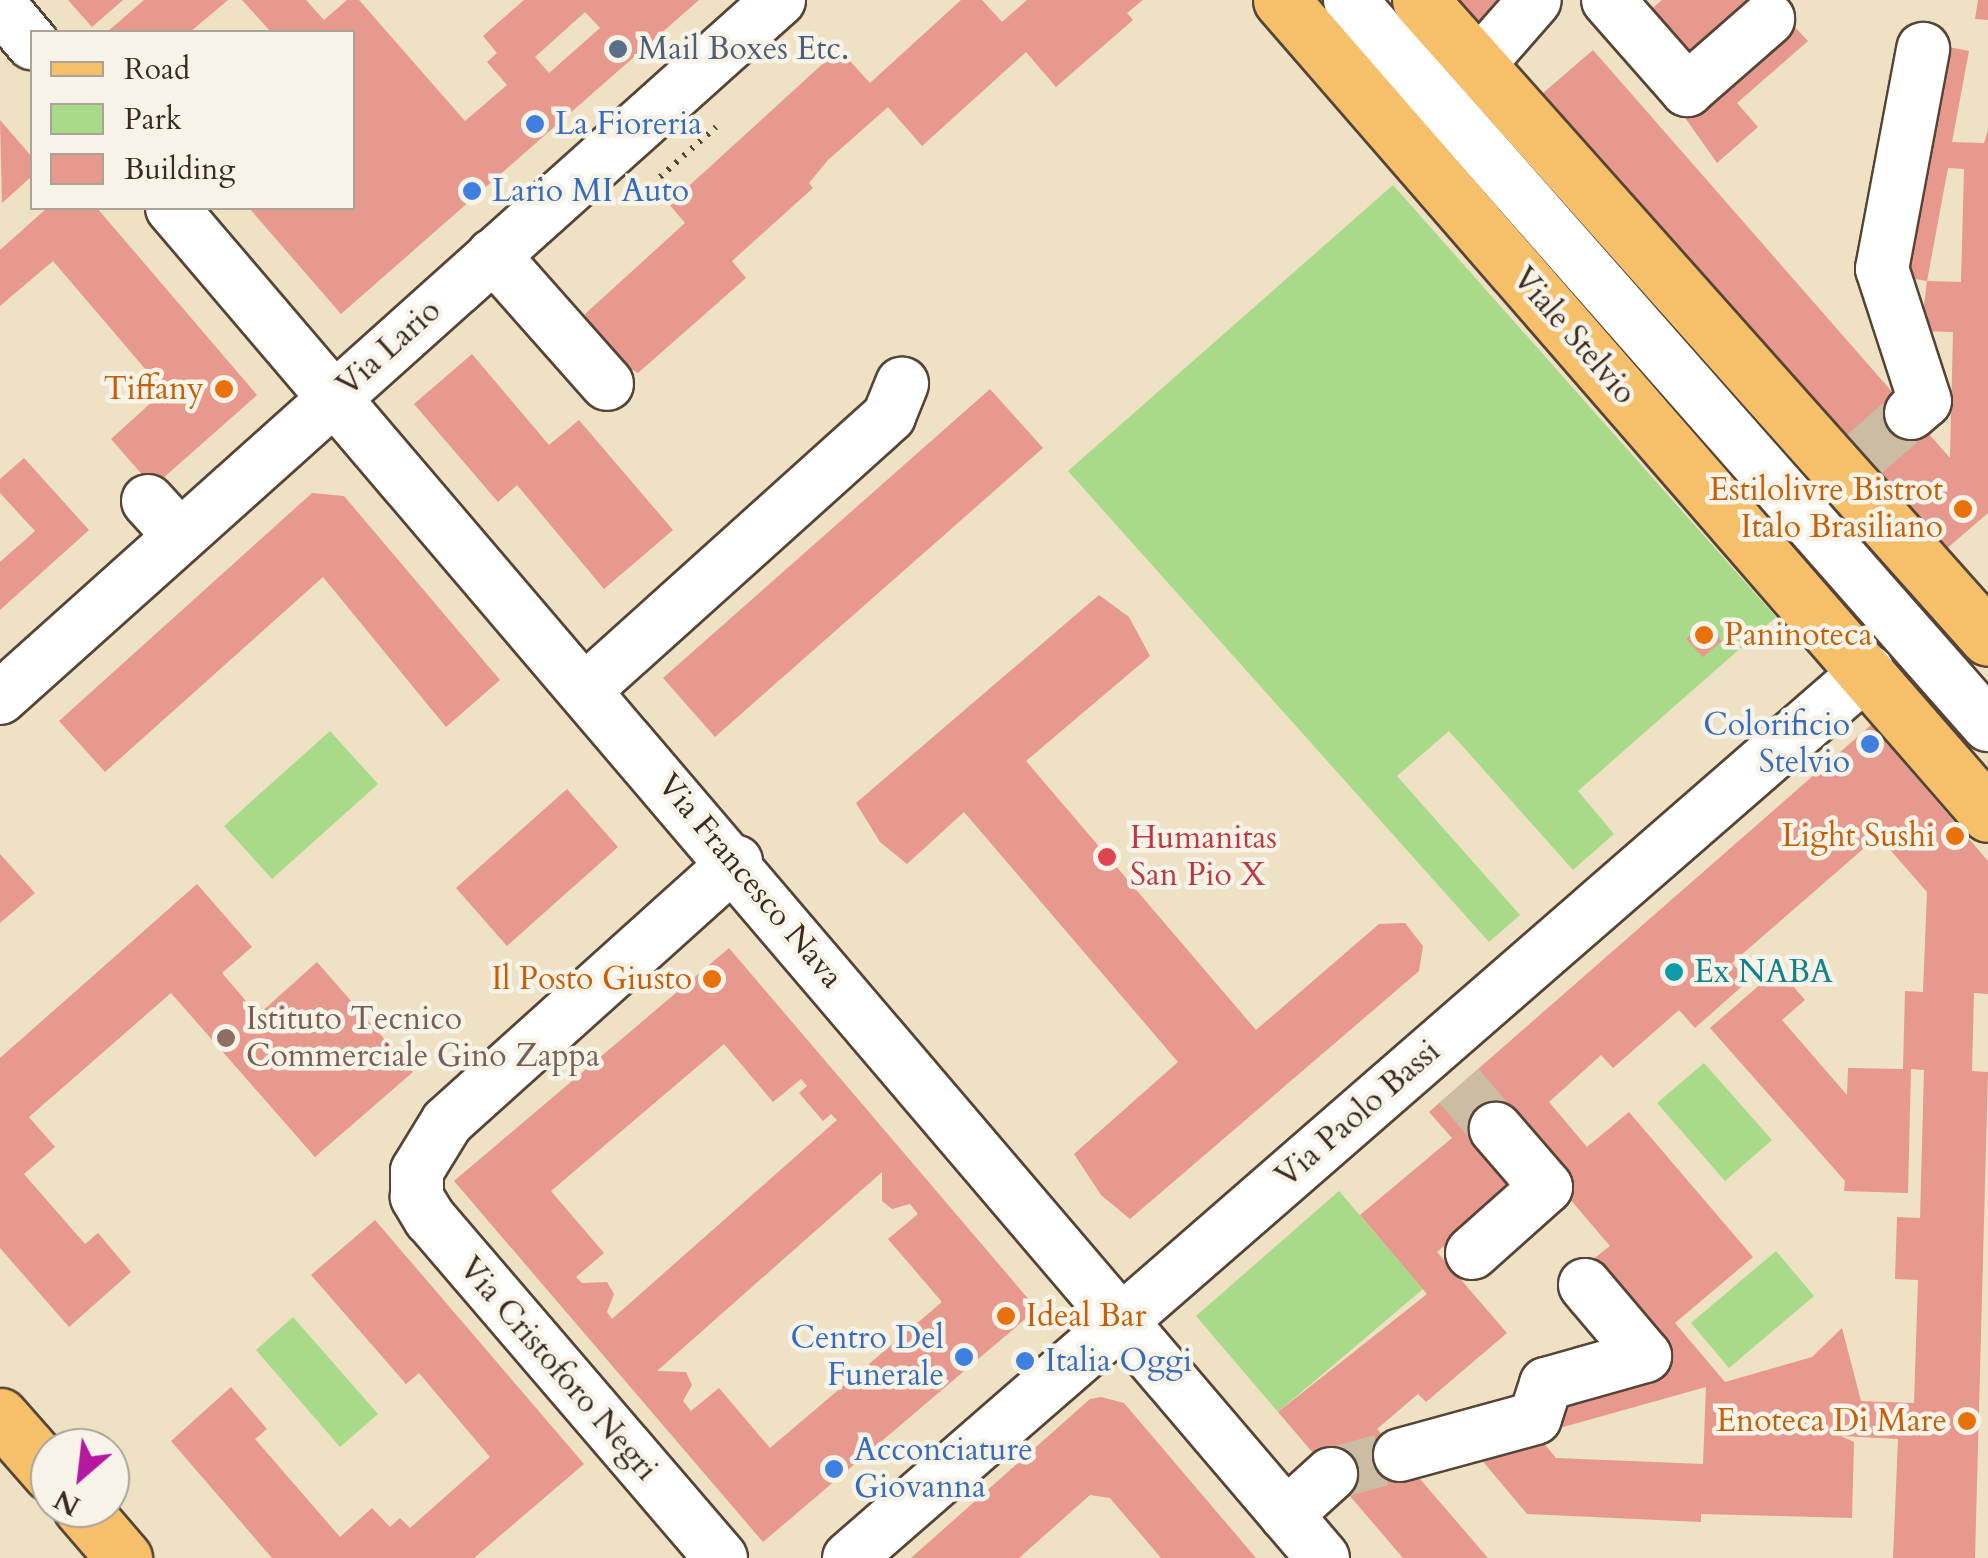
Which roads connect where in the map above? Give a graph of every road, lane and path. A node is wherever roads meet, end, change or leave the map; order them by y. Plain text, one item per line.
1 (779, 0) edge
2 (1281, 0) edge
3 (1350, 0) edge
4 (1420, 0) edge
5 (1535, 0) edge
6 (1608, 0) edge
7 (1768, 19) dead end
8 (1924, 49) dead end
9 (1478, 64) junction
10 (716, 127) dead end
11 (660, 176) dead end
12 (174, 210) edge
13 (493, 255) junction
14 (607, 384) dead end
15 (902, 384) dead end
16 (334, 396) junction
17 (1911, 413) tunnel mouth
18 (1970, 591) edge
19 (1988, 638) edge
20 (1868, 672) junction
21 (586, 688) junction
22 (0, 698) edge
23 (1988, 725) edge
24 (1988, 814) edge
25 (736, 862) junction
26 (1496, 1129) tunnel mouth
27 (1472, 1253) dead end
28 (1585, 1285) dead end
29 (1122, 1321) junction
30 (1524, 1393) dead end
31 (0, 1416) edge
32 (30, 1450) edge
33 (1332, 1474) tunnel mouth
34 (1286, 1515) junction
35 (98, 1528) edge
36 (124, 1558) edge
37 (721, 1558) edge
38 (849, 1558) edge
39 (1323, 1558) edge

1 - 13 street, Via Lario
2 - 20 main road, Viale Stelvio
3 - 23 street, Viale Stelvio
4 - 9 main road
5 - 9 street
6 - 7 street
8 - 17 street
9 - 18 main road
10 - 11 path
12 - 16 street, Via Francesco Nava
13 - 14 street
13 - 16 street, Via Lario
15 - 21 street
16 - 21 street, Via Francesco Nava
16 - 22 street, Via Lario
18 - 19 main road
20 - 24 main road, Viale Stelvio
20 - 29 street, Via Paolo Bassi
21 - 25 street, Via Francesco Nava
25 - 29 street, Via Francesco Nava
25 - 37 street, Via Cristoforo Negri
26 - 27 street
28 - 30 street
29 - 34 street, Via Francesco Nava
29 - 38 street, Via Paolo Bassi
31 - 32 main road
33 - 34 street
34 - 39 street, Via Francesco Nava
35 - 36 main road

